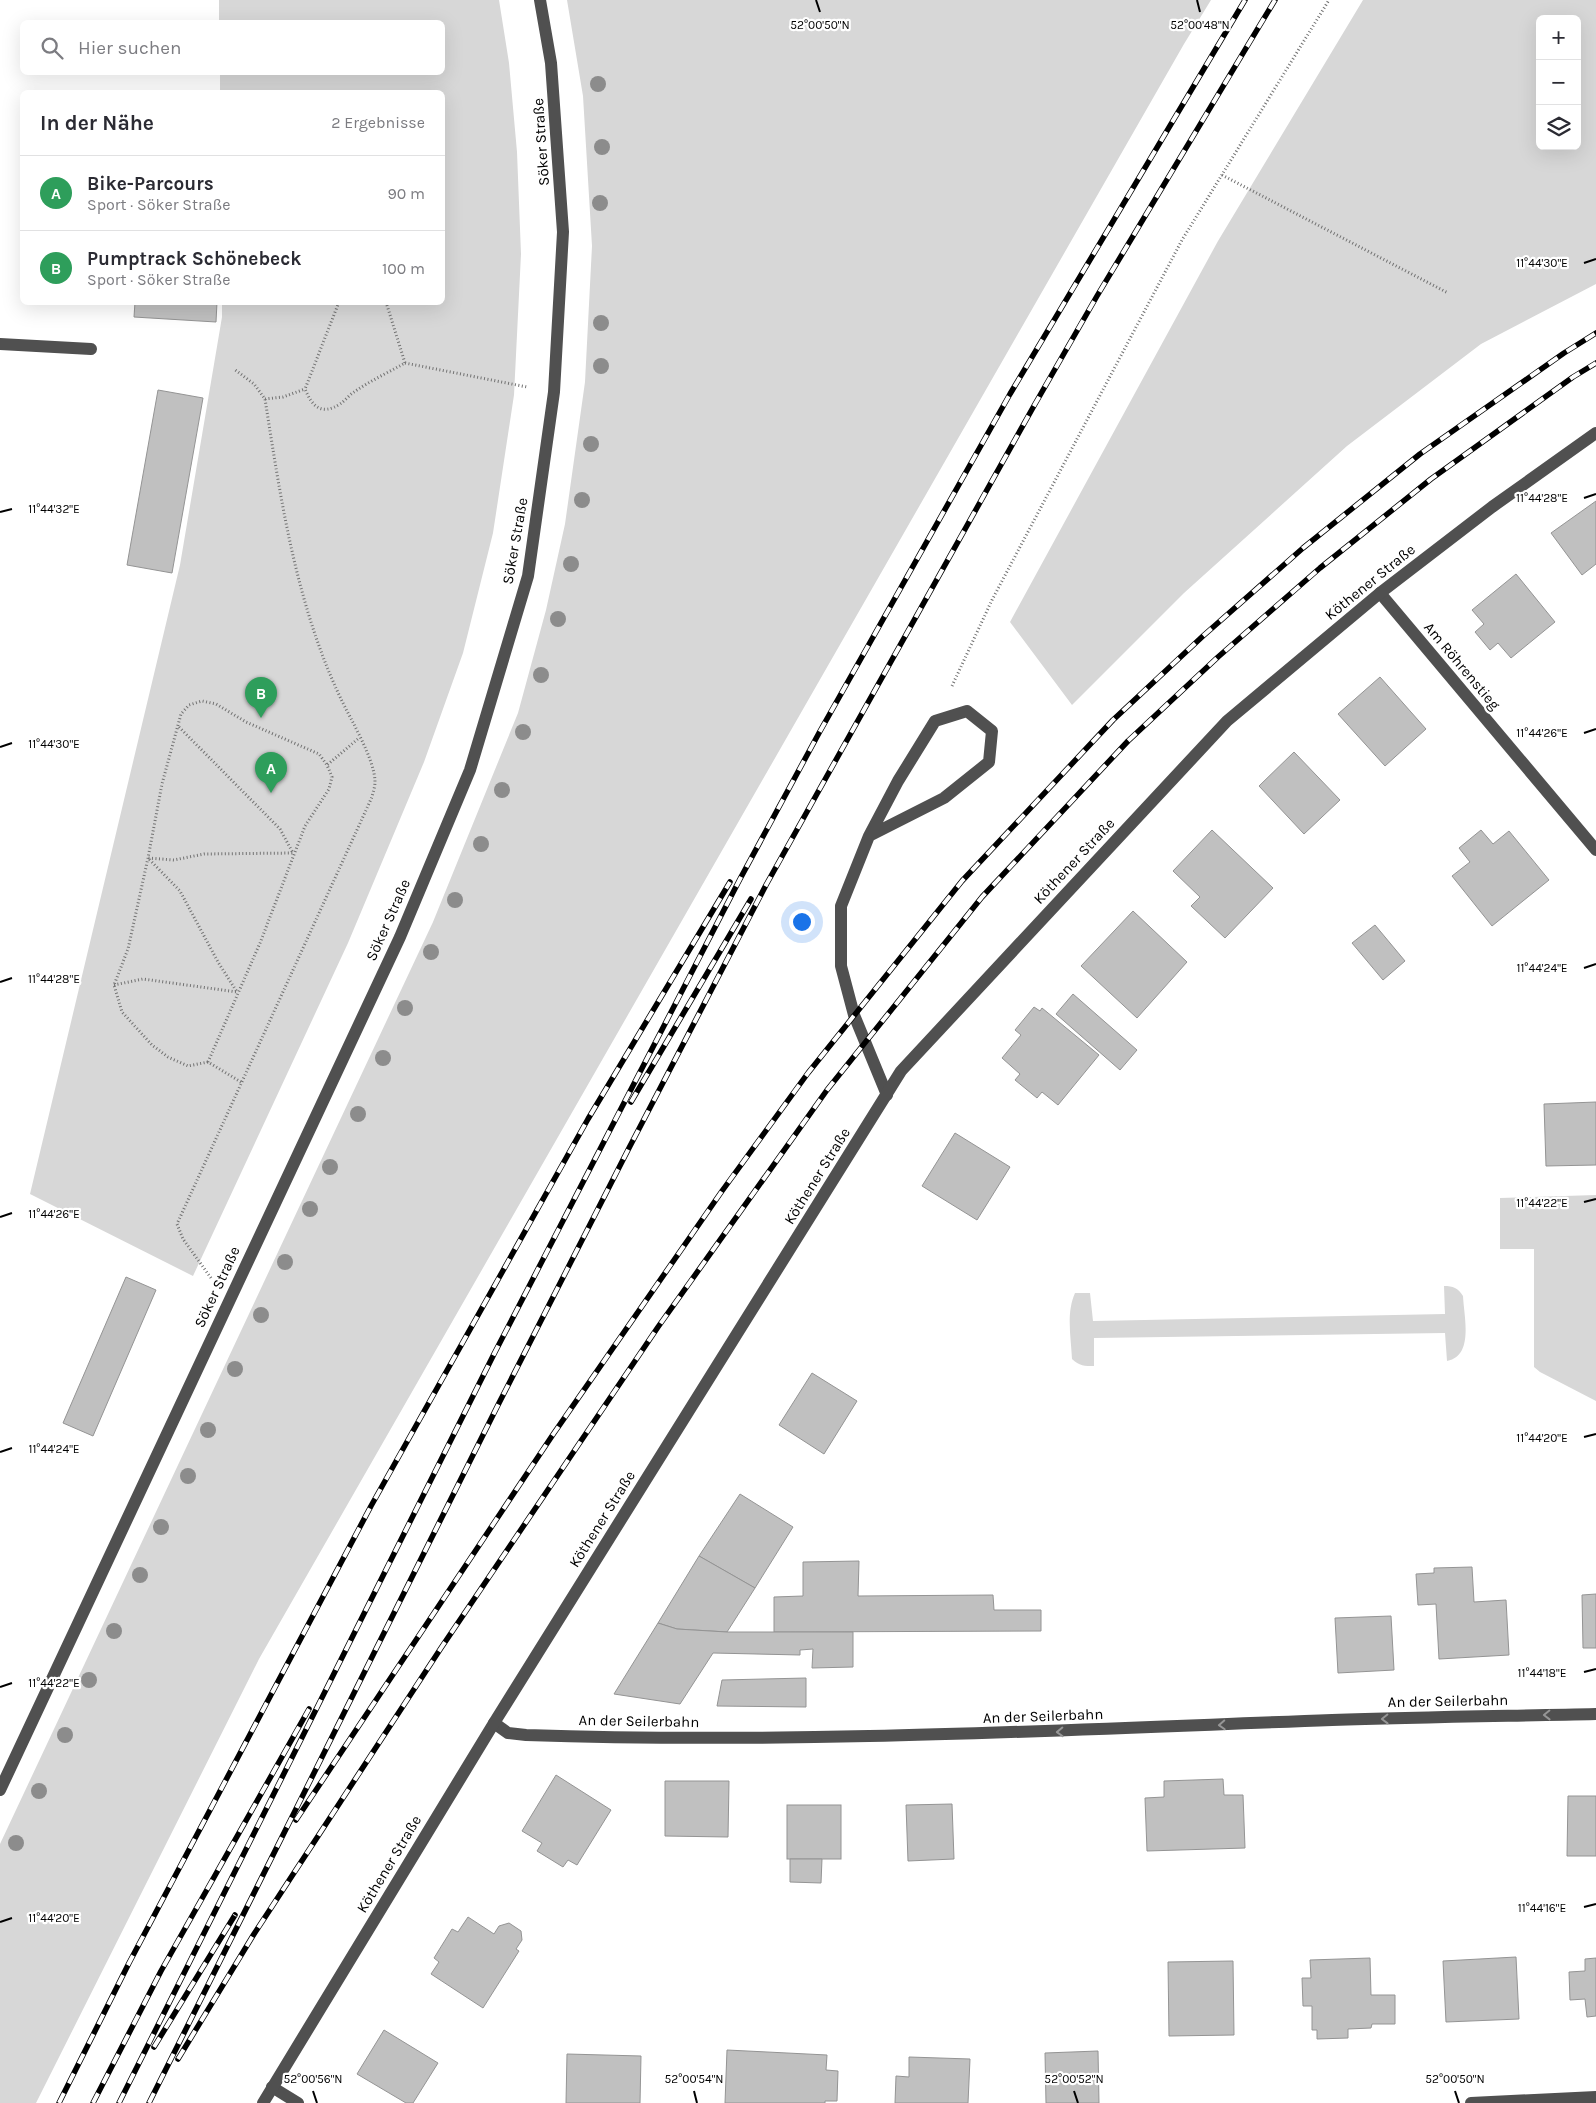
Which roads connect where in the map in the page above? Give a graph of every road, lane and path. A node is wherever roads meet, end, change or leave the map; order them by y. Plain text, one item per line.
1 (540, 0) edge
2 (1329, 0) edge
3 (1222, 175) junction
4 (1448, 293) dead end
5 (338, 305) edge
6 (387, 305) edge
7 (0, 344) edge
8 (91, 350) dead end
9 (405, 363) junction
10 (234, 369) dead end
11 (305, 389) junction
12 (554, 392) junction
13 (265, 399) junction
14 (1596, 433) edge
15 (1380, 594) junction
16 (935, 721) junction
17 (179, 727) junction
18 (360, 738) junction
19 (327, 765) junction
20 (869, 836) junction
21 (1596, 850) edge
22 (293, 853) junction
23 (148, 858) junction
24 (114, 985) junction
25 (237, 992) junction
26 (208, 1062) junction
27 (242, 1082) junction
28 (887, 1095) junction
29 (228, 1304) junction
30 (1596, 1714) edge
31 (494, 1723) junction
32 (0, 1790) edge
33 (272, 2086) junction
34 (1596, 2097) edge
35 (263, 2103) edge
36 (298, 2103) edge
37 (1471, 2103) edge

1 - 12 street, Söker Straße
2 - 3 path
3 - 4 path
3 - 16 path
5 - 11 path
6 - 9 path
7 - 8 street
9 - 11 path
9 - 12 path
10 - 13 path
11 - 13 path
12 - 29 street, Söker Straße
13 - 18 path
14 - 15 street, Köthener Straße
15 - 21 street, Am Röhrenstieg
15 - 28 street, Köthener Straße
16 - 20 street
16 - 20 street
17 - 19 path
17 - 22 path
17 - 23 path
18 - 19 path
18 - 27 path
19 - 22 path
20 - 28 street
22 - 23 path
22 - 25 path
23 - 24 path
23 - 25 path
24 - 25 path
24 - 26 path
25 - 26 path
26 - 27 path
27 - 29 path
28 - 31 street, Köthener Straße
29 - 32 street, Söker Straße
30 -> 31 street, An der Seilerbahn
31 - 33 street, Köthener Straße
33 - 35 street, Köthener Straße
33 - 36 street
34 - 37 street

